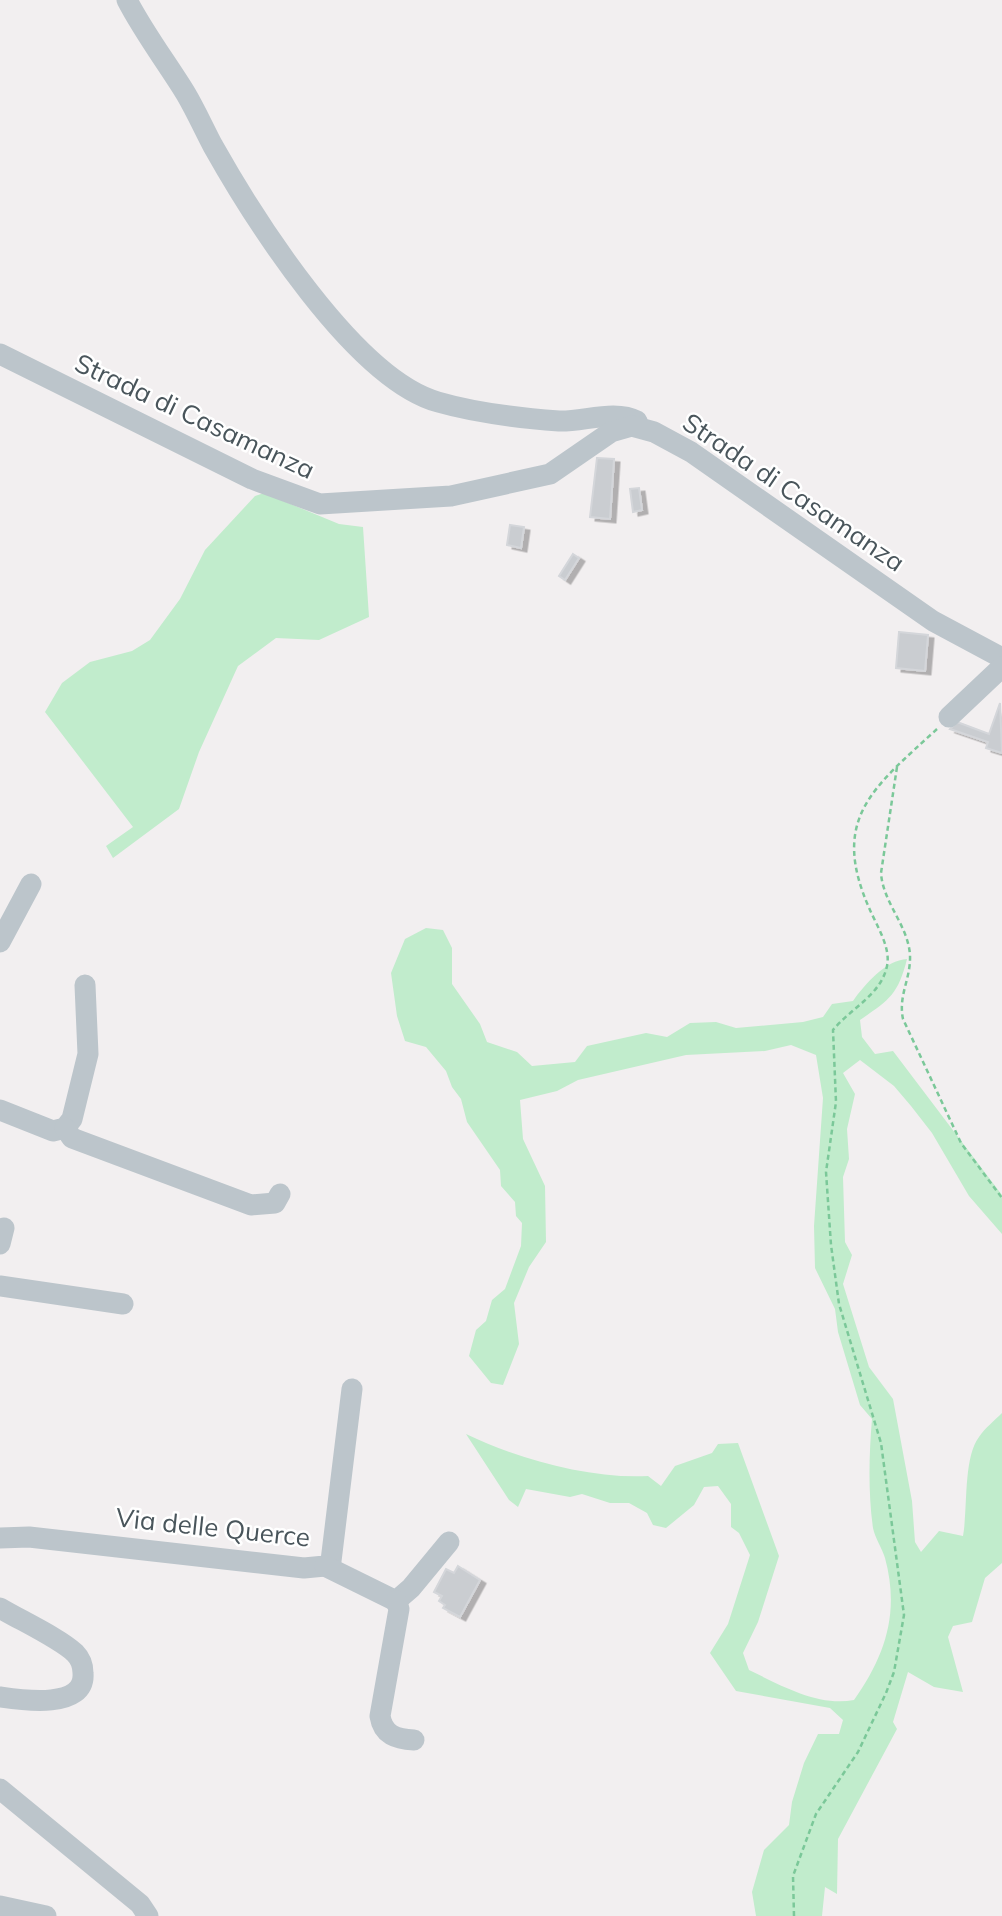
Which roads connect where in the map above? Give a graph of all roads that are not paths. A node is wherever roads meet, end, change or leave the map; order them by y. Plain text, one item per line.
1 (127, 0) edge
2 (0, 354) edge
3 (654, 432) junction
4 (1002, 657) edge
5 (1002, 667) edge
6 (949, 718) road end
7 (31, 884) dead end
8 (0, 942) edge
9 (85, 985) dead end
10 (0, 1110) edge
11 (65, 1128) junction
12 (280, 1194) dead end
13 (0, 1286) edge
14 (123, 1304) dead end
15 (352, 1389) dead end
16 (0, 1538) edge
17 (449, 1542) dead end
18 (325, 1566) junction
19 (396, 1601) junction
20 (0, 1608) edge
21 (0, 1697) edge
22 (414, 1740) dead end
23 (0, 1789) edge
24 (0, 1906) edge
25 (46, 1916) edge
26 (148, 1916) edge

1 - 3 street
2 - 3 street, Strada di Casamanza
3 - 4 street, Strada di Casamanza
5 - 6 street
7 - 8 street
9 - 11 street
10 - 11 street
11 - 12 street
13 - 14 street
15 - 18 street, Via delle Querce
16 - 18 street, Via delle Querce
17 - 19 street
18 - 19 street
19 - 22 street
20 - 21 street
23 - 26 street
24 - 25 street

